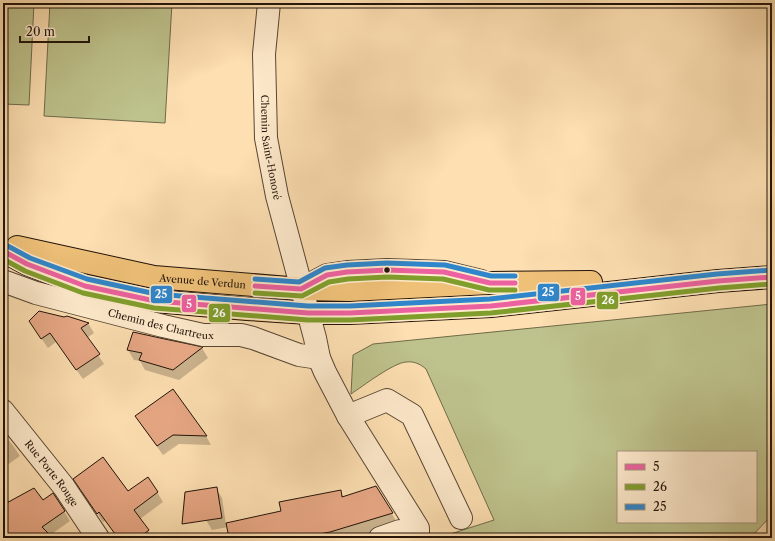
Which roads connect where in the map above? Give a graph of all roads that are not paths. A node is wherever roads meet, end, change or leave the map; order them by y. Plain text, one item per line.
1 (269, 3) edge
2 (3, 243) edge
3 (3, 251) edge
4 (772, 277) edge
5 (3, 281) edge
6 (718, 281) junction
7 (301, 289) junction
8 (308, 313) junction
9 (319, 358) junction
10 (3, 411) edge
11 (348, 416) junction
12 (461, 518) dead end
13 (400, 536) edge
14 (98, 538) edge

1 - 7 street, Chemin Saint-Honoré
2 - 7 main road, Avenue de Verdun
3 - 8 main road, Avenue de Verdun
4 - 6 main road, Avenue de Verdun
5 - 9 street, Chemin des Chartreux
6 - 7 main road, Avenue de Verdun
6 - 8 main road, Avenue de Verdun
7 - 8 street
8 - 9 street
9 - 11 street
10 - 14 street, Rue Porte Rouge
11 - 12 street
11 - 13 street

